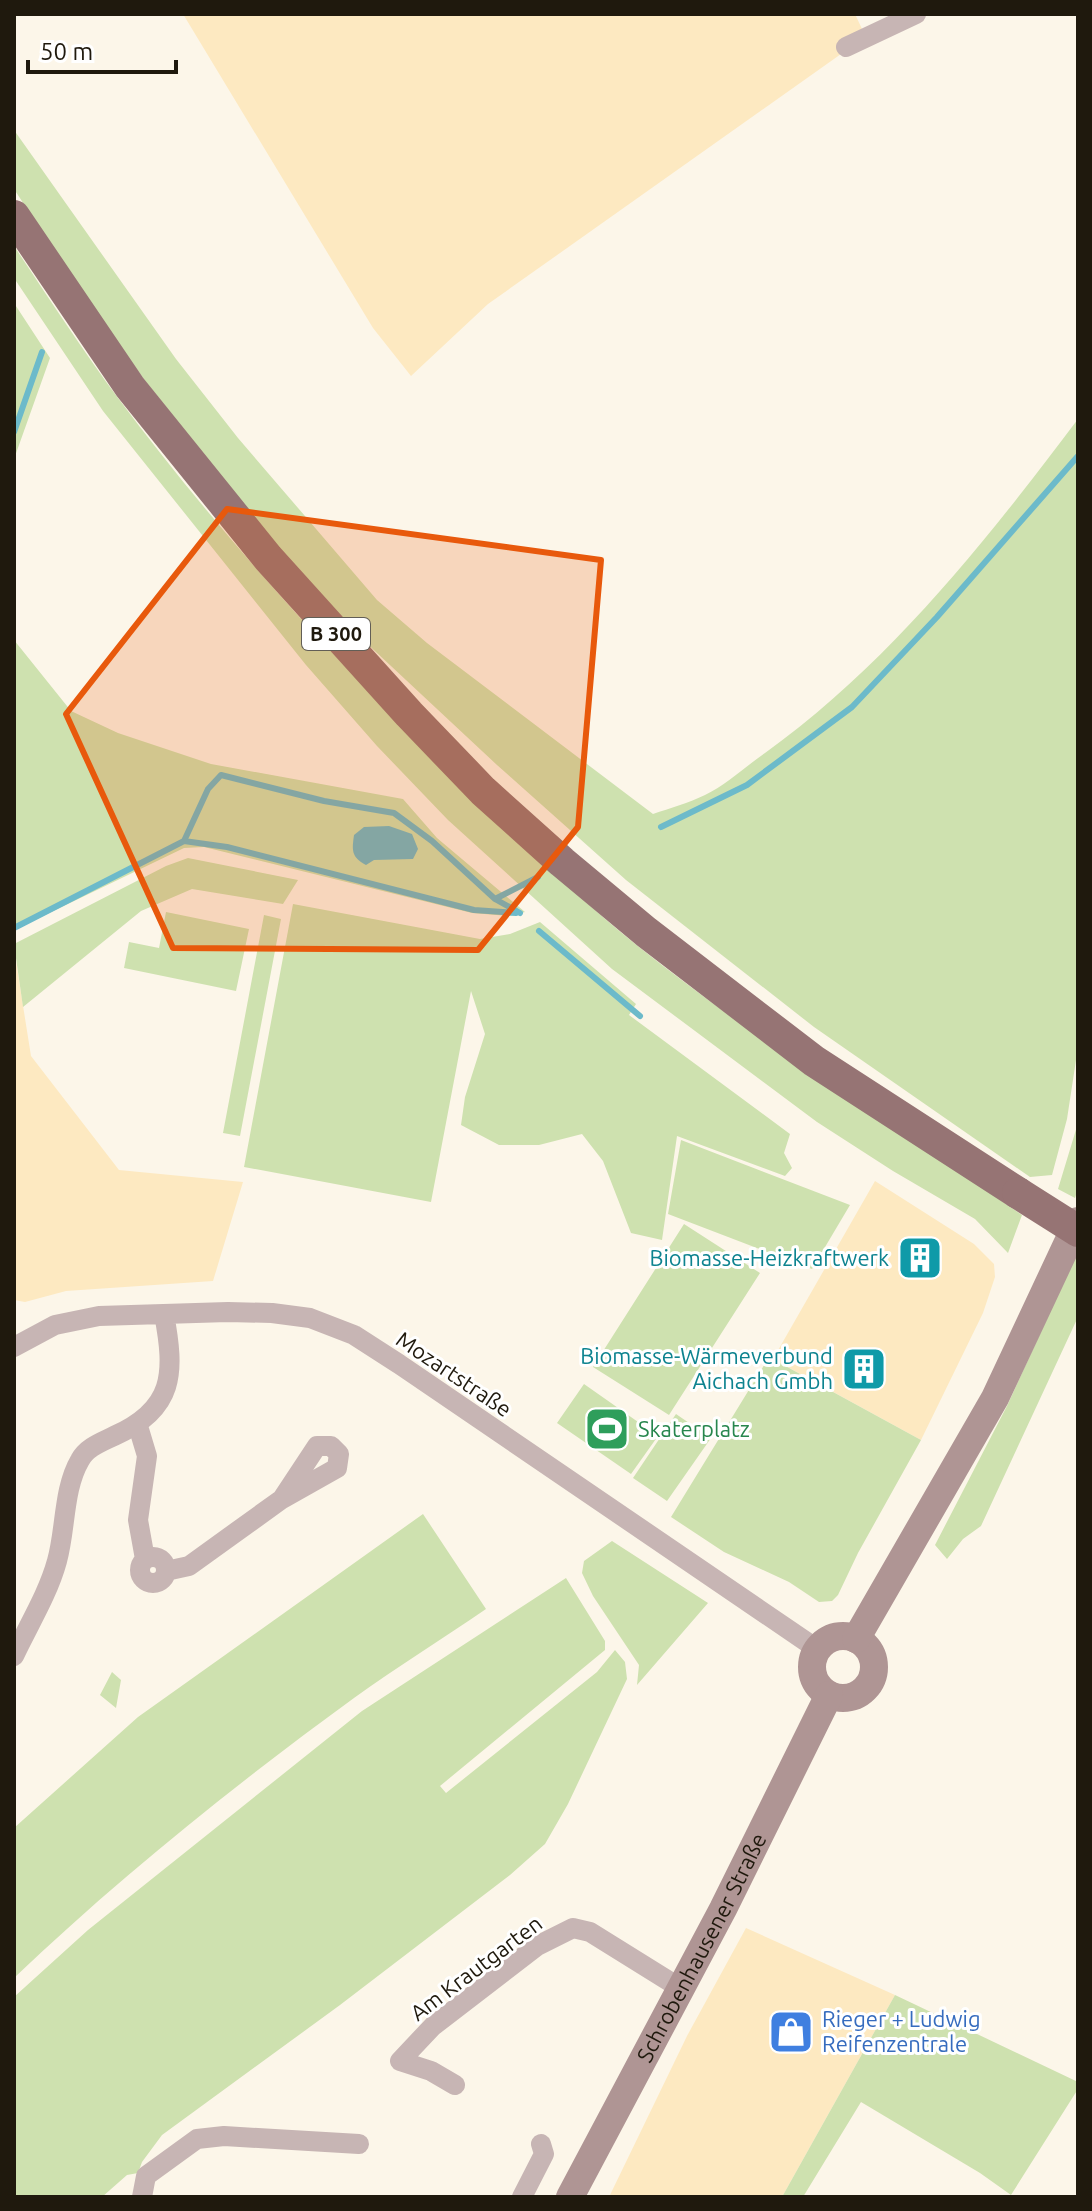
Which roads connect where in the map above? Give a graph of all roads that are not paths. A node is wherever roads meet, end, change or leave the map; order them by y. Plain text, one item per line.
1 (916, 14) edge
2 (846, 47) dead end
3 (14, 216) edge
4 (1078, 1221) edge
5 (1078, 1231) edge
6 (164, 1314) junction
7 (14, 1347) edge
8 (138, 1426) junction
9 (282, 1499) dead end
10 (856, 1639) junction
11 (817, 1649) junction
12 (14, 1656) edge
13 (829, 1695) junction
14 (680, 1988) junction
15 (455, 2085) dead end
16 (359, 2144) dead end
17 (541, 2144) dead end
18 (142, 2197) edge
19 (522, 2197) edge
20 (570, 2197) edge

1 - 2 street
3 - 5 highway, B 300, bridge
4 - 10 main road
6 - 7 street, Mozartstraße
6 - 8 street
6 - 11 street, Mozartstraße
8 - 9 street
8 - 12 street
10 - 11 main road
10 - 13 main road
11 - 13 main road
13 - 14 main road, Schrobenhausener Straße
14 - 15 street, Am Krautgarten
14 - 20 main road, Schrobenhausener Straße
16 - 18 street
17 - 19 street

